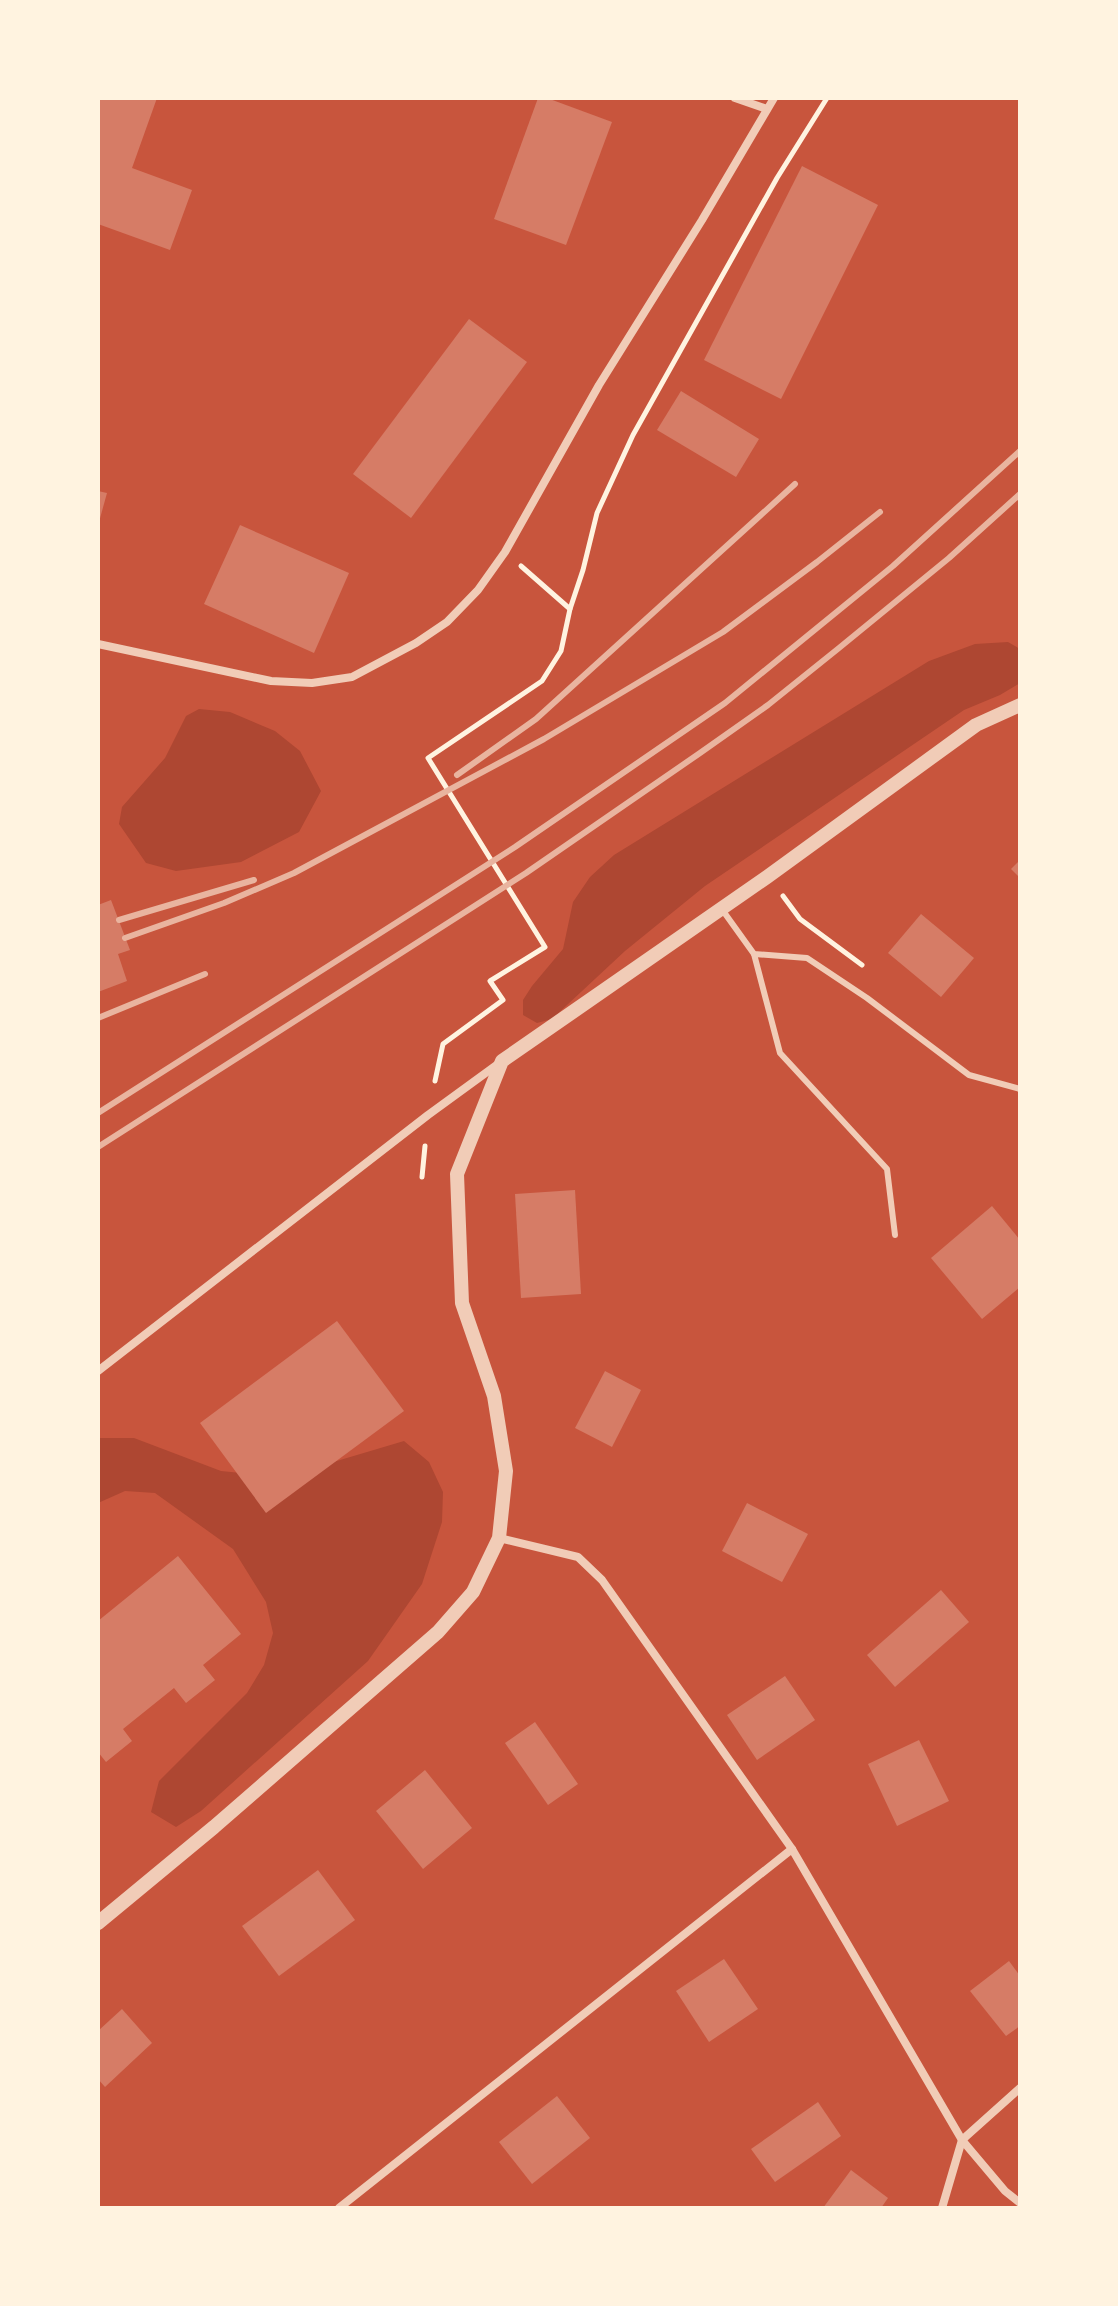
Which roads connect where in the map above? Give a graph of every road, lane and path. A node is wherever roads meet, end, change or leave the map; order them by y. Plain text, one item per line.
1 (735, 98) edge
2 (774, 98) edge
3 (827, 98) edge
4 (767, 109) junction
5 (505, 552) junction
6 (570, 609) junction
7 (98, 644) edge
8 (1020, 705) edge
9 (767, 877) junction
10 (721, 908) junction
11 (754, 954) junction
12 (873, 973) dead end
13 (443, 1044) dead end
14 (502, 1061) junction
15 (1020, 1089) edge
16 (895, 1235) dead end
17 (98, 1371) edge
18 (499, 1538) junction
19 (792, 1849) junction
20 (98, 1923) edge
21 (1020, 2088) edge
22 (962, 2140) junction
23 (1020, 2203) edge
24 (339, 2208) edge
25 (942, 2208) edge

1 - 4 street
2 - 4 street
3 - 6 path
4 - 5 street
5 - 6 path
5 - 7 street
6 - 13 path
8 - 9 street
9 - 10 street
9 - 12 path
10 - 11 lane
10 - 14 street
11 - 15 lane
11 - 16 lane
14 - 17 street
14 - 18 street
18 - 19 street
18 - 20 street
19 - 22 street
19 - 24 street
21 - 22 street
22 - 23 street
22 - 25 street

